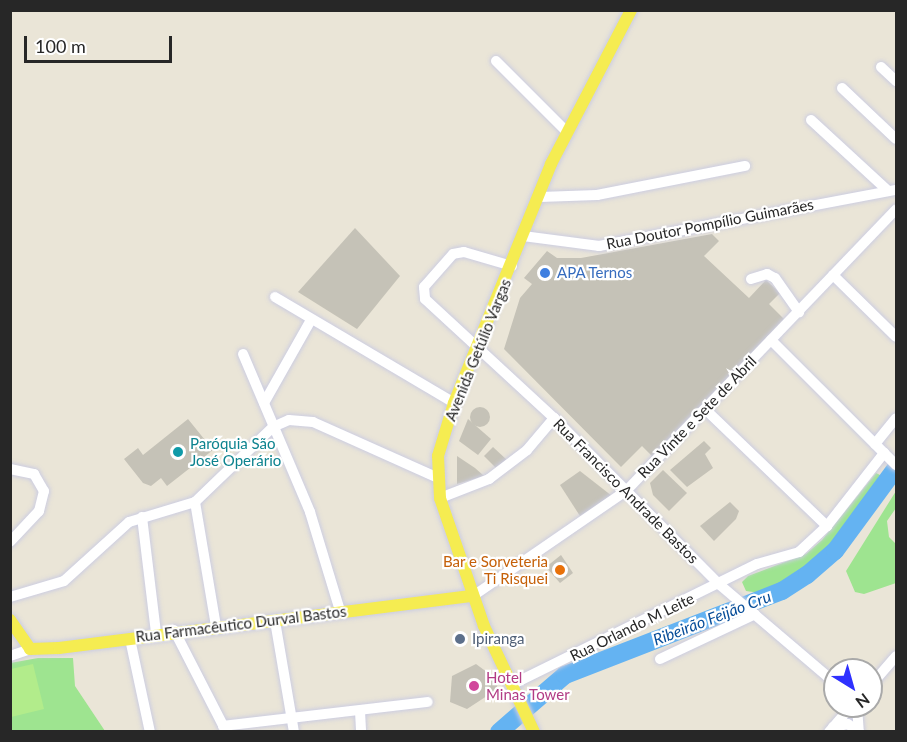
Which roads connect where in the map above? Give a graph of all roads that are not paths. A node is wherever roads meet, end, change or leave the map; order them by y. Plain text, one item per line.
1 (631, 10) edge
2 (496, 61) dead end
3 (881, 67) dead end
4 (897, 81) edge
5 (842, 88) dead end
6 (812, 120) dead end
7 (566, 131) junction
8 (897, 139) edge
9 (746, 166) dead end
10 (892, 190) edge
11 (540, 196) junction
12 (897, 209) edge
13 (523, 236) junction
14 (512, 266) junction
15 (833, 275) junction
16 (751, 279) dead end
17 (275, 297) dead end
18 (799, 312) junction
19 (311, 320) junction
20 (897, 337) edge
21 (771, 340) junction
22 (479, 347) junction
23 (243, 354) dead end
24 (264, 403) junction
25 (454, 403) junction
26 (706, 410) junction
27 (554, 418) junction
28 (897, 418) edge
29 (273, 427) junction
30 (874, 444) junction
31 (891, 460) edge
32 (10, 468) edge
33 (436, 477) junction
34 (626, 491) junction
35 (440, 498) junction
36 (195, 502) junction
37 (142, 517) junction
38 (827, 526) junction
39 (10, 543) edge
40 (720, 585) junction
41 (473, 596) junction
42 (10, 597) edge
43 (339, 611) junction
44 (753, 612) junction
45 (10, 620) edge
46 (275, 621) junction
47 (216, 626) junction
48 (174, 630) junction
49 (156, 633) junction
50 (129, 639) junction
51 (30, 649) junction
52 (10, 656) edge
53 (897, 656) edge
54 (660, 659) dead end
55 (883, 672) edge
56 (823, 673) edge
57 (513, 689) junction
58 (428, 702) dead end
59 (360, 711) junction
60 (290, 718) junction
61 (225, 729) edge
62 (831, 729) edge
63 (150, 732) edge
64 (294, 732) edge
65 (361, 732) edge
66 (534, 732) edge
67 (859, 732) edge

1 - 7 main road, Avenida Getúlio Vargas
2 - 7 street
3 - 4 street
5 - 8 street
6 - 10 street
7 - 11 main road, Avenida Getúlio Vargas
9 - 11 street
10 - 13 street, Rua Doutor Pompílio Guimarães
11 - 13 main road, Avenida Getúlio Vargas
12 - 15 street, Rua Vinte e Sete de Abril
13 - 14 main road, Avenida Getúlio Vargas
14 - 22 main road, Avenida Getúlio Vargas
14 - 22 street, Rua Francisco Andrade Bastos
15 - 18 street, Rua Vinte e Sete de Abril
15 - 20 street
16 - 18 street
17 - 19 street
18 - 21 street, Rua Vinte e Sete de Abril
19 - 24 street
19 - 25 street
21 - 26 street, Rua Vinte e Sete de Abril
21 - 30 street
22 - 25 main road, Avenida Getúlio Vargas
22 - 27 street, Rua Francisco Andrade Bastos
23 - 24 street
24 - 29 street
25 - 33 main road, Avenida Getúlio Vargas
26 - 34 street, Rua Vinte e Sete de Abril
26 - 38 street
27 - 34 street, Rua Francisco Andrade Bastos
27 - 35 street
28 - 30 street
29 - 33 street
29 - 36 street
29 - 43 street
30 - 31 street
31 - 38 street, Rua Orlando M Leite
32 - 39 street
33 - 35 main road, Avenida Getúlio Vargas
34 - 40 street, Rua Francisco Andrade Bastos
34 - 41 street, Rua Vinte e Sete de Abril
35 - 41 main road, Avenida Getúlio Vargas
36 - 37 street
36 - 47 street
37 - 42 street
37 - 49 street
38 - 40 street, Rua Orlando M Leite
40 - 44 street, Rua Francisco Andrade Bastos
40 - 57 street, Rua Orlando M Leite
41 - 43 main road, Rua Farmacêutico Durval Bastos
41 - 57 main road, Avenida Getúlio Vargas
43 - 46 main road, Rua Farmacêutico Durval Bastos
44 - 54 street
44 - 56 street, Rua Francisco Andrade Bastos
45 - 51 main road
46 - 47 main road, Rua Farmacêutico Durval Bastos
46 - 60 street
47 - 48 main road, Rua Farmacêutico Durval Bastos
48 - 49 main road, Rua Farmacêutico Durval Bastos
48 - 61 street
49 - 50 main road, Rua Farmacêutico Durval Bastos
50 - 51 main road, Rua Farmacêutico Durval Bastos
50 - 63 street
51 - 52 street, Rua Farmacêutico Durval Bastos
53 - 55 street
57 - 66 main road, Avenida Getúlio Vargas
58 - 59 street
59 - 60 street
59 - 65 street
60 - 61 street
60 - 64 street
62 - 67 street

